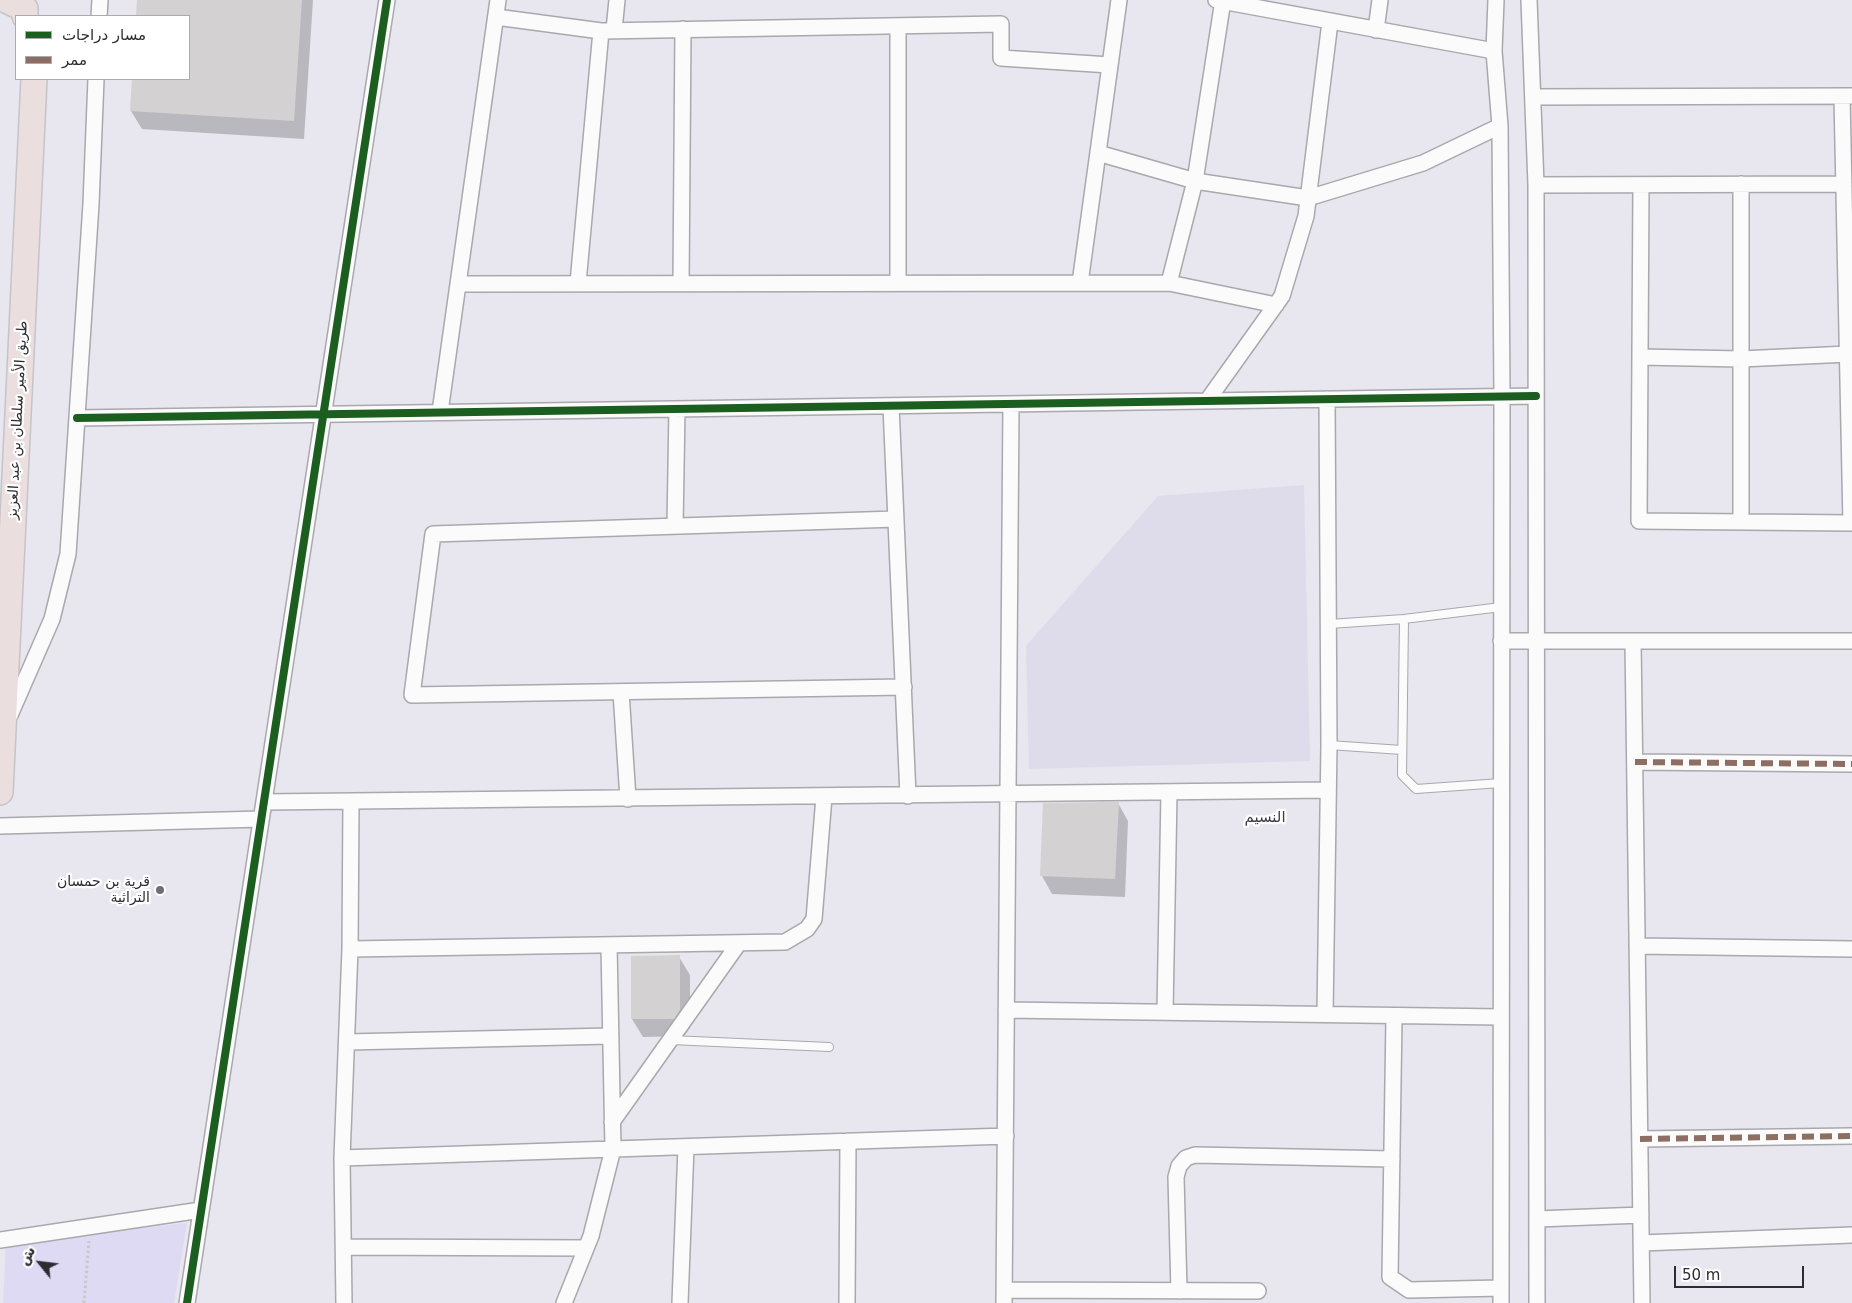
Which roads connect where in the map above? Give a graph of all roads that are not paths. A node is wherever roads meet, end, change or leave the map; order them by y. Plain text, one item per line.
1 (6, 0) edge
2 (38, 0) edge
3 (100, 0) edge
4 (387, 0) edge
5 (498, 0) edge
6 (617, 0) edge
7 (1119, 0) edge
8 (1220, 0) edge
9 (1380, 0) edge
10 (1496, 0) edge
11 (1529, 0) edge
12 (25, 15) edge
13 (37, 15) edge
14 (99, 15) edge
15 (496, 17) junction
16 (1330, 22) junction
17 (898, 26) junction
18 (683, 29) junction
19 (608, 30) junction
20 (1376, 30) junction
21 (1494, 51) junction
22 (1110, 65) junction
23 (22, 80) edge
24 (34, 80) edge
25 (96, 80) edge
26 (1532, 97) junction
27 (1847, 97) edge
28 (1500, 126) junction
29 (1098, 153) junction
30 (1195, 181) junction
31 (1741, 184) junction
32 (1844, 184) junction
33 (1536, 185) junction
34 (1641, 185) junction
35 (1308, 198) junction
36 (578, 283) junction
37 (680, 283) junction
38 (898, 283) junction
39 (1080, 283) junction
40 (1169, 283) junction
41 (460, 284) junction
42 (24, 286) junction
43 (1276, 305) junction
44 (1848, 354) junction
45 (1640, 357) junction
46 (1741, 358) junction
47 (1502, 396) junction
48 (1536, 396) junction
49 (1326, 399) junction
50 (1207, 401) junction
51 (1011, 405) junction
52 (891, 406) junction
53 (677, 409) junction
54 (440, 412) junction
55 (324, 414) junction
56 (77, 418) junction
57 (896, 519) junction
58 (1741, 522) junction
59 (1852, 523) edge
60 (675, 526) junction
61 (1501, 607) junction
62 (1404, 619) junction
63 (1329, 624) junction
64 (1502, 641) junction
65 (1536, 641) junction
66 (1633, 641) junction
67 (1852, 641) edge
68 (904, 687) junction
69 (621, 692) junction
70 (3, 730) junction
71 (1329, 745) junction
72 (1402, 750) junction
73 (1634, 762) junction
74 (1852, 764) edge
75 (1502, 783) junction
76 (1328, 790) junction
77 (0, 792) edge
78 (1169, 793) junction
79 (1008, 795) junction
80 (908, 796) junction
81 (824, 797) junction
82 (628, 799) junction
83 (264, 802) junction
84 (351, 802) junction
85 (261, 819) junction
86 (0, 826) edge
87 (739, 943) junction
88 (609, 945) junction
89 (1637, 946) junction
90 (350, 949) junction
91 (1852, 949) edge
92 (1006, 1010) junction
93 (1165, 1012) junction
94 (1325, 1014) junction
95 (1394, 1017) junction
96 (1501, 1017) junction
97 (610, 1036) junction
98 (670, 1040) junction
99 (347, 1042) junction
100 (829, 1047) dead end
101 (612, 1122) junction
102 (1006, 1136) junction
103 (1852, 1136) edge
104 (1640, 1139) junction
105 (848, 1141) junction
106 (686, 1147) junction
107 (612, 1149) junction
108 (342, 1158) junction
109 (1392, 1159) junction
110 (201, 1210) junction
111 (1641, 1215) junction
112 (1537, 1219) junction
113 (1852, 1235) edge
114 (0, 1240) edge
115 (1641, 1243) junction
116 (344, 1247) junction
117 (586, 1248) junction
118 (1179, 1291) junction
119 (1258, 1291) dead end
120 (1004, 1296) edge
121 (1501, 1296) edge
122 (1128, 1297) edge
123 (187, 1303) edge
124 (344, 1303) edge
125 (564, 1303) edge
126 (680, 1303) edge
127 (847, 1303) edge
128 (1537, 1303) edge
129 (1642, 1303) edge

1 - 12 highway
2 - 13 highway
3 - 14 street
4 - 55 street
5 - 15 street
6 - 19 street
7 - 22 street
8 - 16 street
8 - 30 street
9 - 20 street
10 - 21 street
11 - 26 street
15 - 19 street
15 - 41 street
16 - 20 street
16 - 35 street
17 - 18 street
17 - 22 street
17 - 38 street
18 - 19 street
18 - 37 street
19 - 36 street
20 - 21 street
21 - 28 street
22 - 29 street
23 - 42 highway
24 - 42 highway, طريق الأمير سلطان بن عبد العزيز
25 - 56 street
26 - 27 street
26 - 33 street
27 - 32 street
28 - 35 street
28 - 47 street
29 - 30 street
29 - 39 street
30 - 35 street
30 - 40 street
31 - 32 street
31 - 34 street
31 - 46 street
32 - 44 street
33 - 34 street
33 - 48 street
34 - 45 street
35 - 43 street
36 - 37 street
36 - 41 street
37 - 38 street
38 - 39 street
39 - 40 street
40 - 43 street
41 - 54 street
42 - 70 highway, طريق الأمير سلطان بن عبد العزيز
43 - 50 street
44 - 46 street
44 - 59 street
45 - 46 street
45 - 58 street
46 - 58 street
47 - 48 street
47 - 49 street
47 - 61 street
48 - 65 street
49 - 50 street
49 - 63 street
50 - 51 street
51 - 52 street
51 - 79 street
52 - 53 street
52 - 57 street
53 - 54 street
53 - 60 street
54 - 55 street
55 - 56 street
55 - 83 street
56 - 70 street
57 - 60 street
57 - 68 street
58 - 59 street
60 - 69 street
61 - 62 lane
61 - 64 street
62 - 63 lane
62 - 72 lane
63 - 71 street
64 - 65 street
64 - 75 street
65 - 66 street
65 - 112 street
66 - 67 street
66 - 73 street
68 - 69 street
68 - 80 street
69 - 82 street
70 - 77 highway, طريق الأمير سلطان بن عبد العزيز
71 - 72 lane
71 - 76 street
72 - 75 lane
73 - 74 street
73 - 89 street
75 - 96 street
76 - 78 street
76 - 94 street
78 - 79 street
78 - 93 street
79 - 80 street
79 - 92 street
80 - 81 street
81 - 82 street
81 - 87 street
82 - 84 street
83 - 84 street
83 - 85 street
84 - 90 street
85 - 86 street
85 - 110 street
87 - 88 street
87 - 98 street
88 - 90 street
88 - 97 street
89 - 91 street
89 - 104 street
90 - 99 street
92 - 93 street
92 - 102 street
93 - 94 street
94 - 95 street
95 - 96 street
95 - 109 street
96 - 121 street
97 - 99 street
97 - 101 street
98 - 100 lane
98 - 101 street
99 - 108 street
101 - 107 street
102 - 105 street
102 - 120 street
103 - 104 street
104 - 111 street
105 - 106 street
105 - 127 street
106 - 107 street
106 - 126 street
107 - 108 street
107 - 117 street
108 - 116 street
109 - 118 street
109 - 121 street
110 - 114 street
110 - 123 street
111 - 112 street
111 - 115 street
112 - 128 street
113 - 115 street
115 - 129 street
116 - 117 street
116 - 124 street
117 - 125 street
118 - 119 street
118 - 122 street
120 - 122 street

